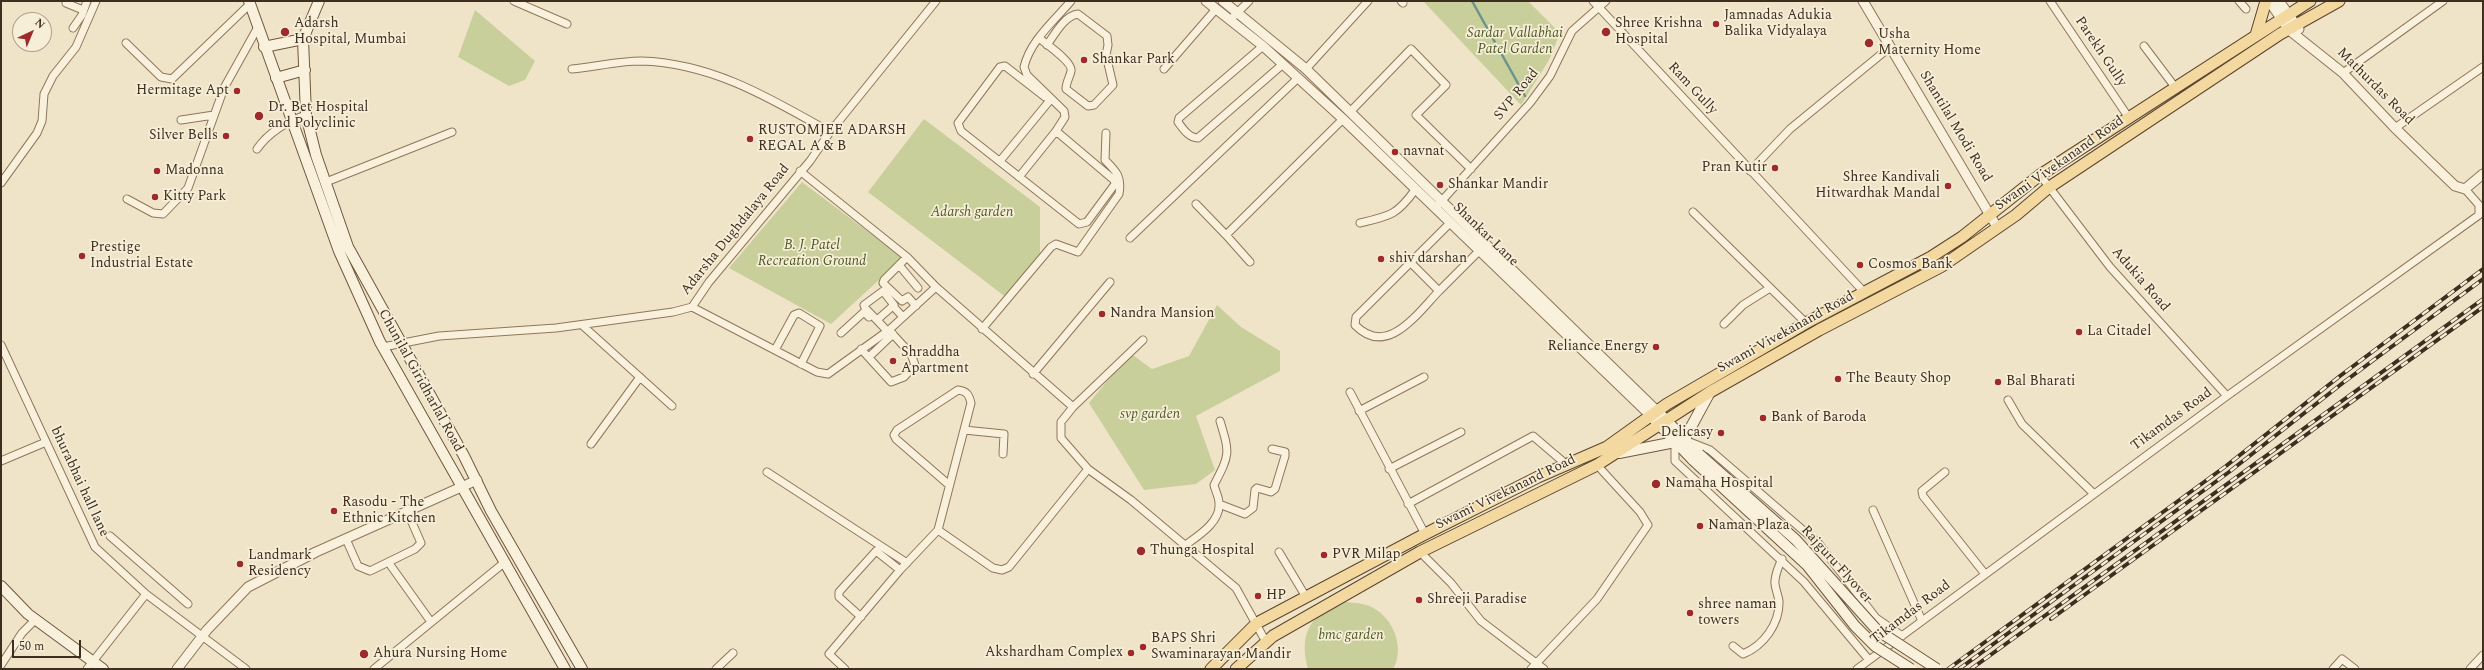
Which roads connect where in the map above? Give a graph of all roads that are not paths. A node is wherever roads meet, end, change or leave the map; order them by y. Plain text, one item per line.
1 (87, 1) edge
2 (96, 1) edge
3 (319, 1) edge
4 (514, 1) edge
5 (936, 1) edge
6 (1071, 1) edge
7 (1206, 1) edge
8 (1223, 1) edge
9 (1249, 1) edge
10 (1368, 1) edge
11 (1606, 1) edge
12 (1863, 1) edge
13 (2050, 1) edge
14 (2239, 1) edge
15 (2266, 1) edge
16 (2269, 1) edge
17 (2278, 1) edge
18 (2310, 1) edge
19 (2338, 1) edge
20 (2443, 1) edge
21 (249, 2) edge
22 (66, 3) dead end
23 (1596, 4) edge
24 (1216, 9) junction
25 (2246, 9) dead end
26 (83, 10) junction
27 (1238, 12) junction
28 (2285, 16) junction
29 (1230, 20) junction
30 (567, 24) dead end
31 (258, 27) junction
32 (2294, 27) junction
33 (73, 28) dead end
34 (2256, 35) junction
35 (1039, 38) junction
36 (303, 39) junction
37 (126, 44) dead end
38 (1047, 45) junction
39 (1263, 46) junction
40 (2144, 46) dead end
41 (264, 47) junction
42 (1890, 47) junction
43 (1026, 60) junction
44 (1283, 64) junction
45 (2483, 67) edge
46 (572, 69) dead end
47 (1018, 69) dead end
48 (1164, 69) dead end
49 (305, 70) junction
50 (1306, 70) junction
51 (2342, 73) junction
52 (276, 78) junction
53 (1298, 78) junction
54 (2175, 88) junction
55 (1051, 99) junction
56 (214, 115) junction
57 (306, 116) junction
58 (1346, 116) junction
59 (2129, 118) junction
60 (181, 120) dead end
61 (292, 120) junction
62 (2394, 128) junction
63 (1056, 131) junction
64 (452, 132) dead end
65 (830, 132) junction
66 (1106, 133) dead end
67 (257, 149) dead end
68 (1000, 162) junction
69 (1471, 169) junction
70 (800, 171) junction
71 (1750, 171) junction
72 (2483, 174) edge
73 (2040, 176) junction
74 (1019, 177) junction
75 (326, 182) junction
76 (1, 183) edge
77 (2048, 188) junction
78 (2465, 189) junction
79 (1415, 190) junction
80 (127, 199) dead end
81 (1196, 204) dead end
82 (1438, 204) junction
83 (1693, 212) dead end
84 (1990, 215) junction
85 (1451, 222) junction
86 (1360, 223) dead end
87 (1997, 227) junction
88 (1226, 235) junction
89 (1130, 238) dead end
90 (1480, 250) junction
91 (907, 257) junction
92 (1250, 262) dead end
93 (1410, 262) junction
94 (899, 265) junction
95 (1110, 282) dead end
96 (936, 287) junction
97 (918, 288) dead end
98 (1770, 288) junction
99 (1439, 291) junction
100 (1864, 292) junction
101 (893, 306) junction
102 (916, 306) junction
103 (692, 307) junction
104 (903, 317) junction
105 (877, 320) junction
106 (1806, 322) junction
107 (1724, 324) dead end
108 (582, 325) junction
109 (982, 329) junction
110 (888, 332) junction
111 (841, 333) dead end
112 (1143, 340) dead end
113 (400, 343) junction
114 (1, 345) edge
115 (383, 347) junction
116 (861, 349) junction
117 (775, 350) junction
118 (869, 357) junction
119 (801, 364) junction
120 (1033, 374) junction
121 (640, 377) junction
122 (1424, 377) dead end
123 (1350, 392) dead end
124 (1710, 392) junction
125 (2227, 396) junction
126 (2008, 400) dead end
127 (672, 406) dead end
128 (1073, 407) junction
129 (1359, 411) junction
130 (1654, 413) junction
131 (1220, 421) dead end
132 (1662, 422) junction
133 (964, 430) junction
134 (1461, 432) dead end
135 (1680, 441) junction
136 (46, 442) junction
137 (591, 444) dead end
138 (1272, 449) dead end
139 (1619, 453) junction
140 (1003, 454) dead end
141 (1696, 457) junction
142 (1, 461) edge
143 (1567, 465) junction
144 (1597, 465) junction
145 (1088, 469) junction
146 (1390, 470) junction
147 (766, 472) dead end
148 (1944, 472) dead end
149 (477, 480) junction
150 (948, 484) junction
151 (463, 486) junction
152 (2094, 494) junction
153 (1219, 504) junction
154 (1408, 504) junction
155 (1873, 510) dead end
156 (407, 511) junction
157 (938, 530) junction
158 (1425, 534) junction
159 (110, 536) dead end
160 (346, 539) junction
161 (1184, 546) junction
162 (1279, 552) dead end
163 (1420, 552) junction
164 (1782, 559) junction
165 (505, 562) junction
166 (907, 563) junction
167 (391, 566) dead end
168 (900, 570) junction
169 (1985, 574) junction
170 (1, 586) edge
171 (146, 594) junction
172 (1306, 597) junction
173 (188, 604) dead end
174 (861, 617) junction
175 (35, 620) junction
176 (1922, 621) junction
177 (431, 622) junction
178 (1257, 623) junction
179 (203, 636) junction
180 (1902, 636) junction
181 (1266, 642) junction
182 (1733, 646) dead end
183 (733, 653) dead end
184 (2483, 655) edge
185 (1869, 660) junction
186 (1, 665) edge
187 (90, 665) edge
188 (1534, 666) edge
189 (103, 669) edge
190 (177, 669) edge
191 (246, 669) edge
192 (374, 669) edge
193 (565, 669) edge
194 (582, 669) edge
195 (716, 669) edge
196 (845, 669) edge
197 (1210, 669) edge
198 (1236, 669) edge
199 (1544, 669) edge
200 (1857, 669) edge
201 (1911, 669) edge
202 (1938, 669) edge
203 (2333, 669) edge
204 (2355, 669) edge
205 (2470, 669) edge

1 - 26 street
2 - 76 street
3 - 36 main road
4 - 30 street
5 - 65 street, Adarsha Dughdalaya Road
6 - 35 street
7 - 24 street, Shankar Lane
8 - 27 street, Shankar Lane
9 - 27 street
10 - 50 street
11 - 23 street, SVP Road
12 - 42 street, Shantilal Modi Road
13 - 59 street, Parekh Gully
14 - 25 street
15 - 34 main road
16 - 28 street
17 - 28 street
18 - 28 main road, Swami Vivekanand Road
19 - 32 main road, Swami Vivekanand Road
20 - 51 street
21 - 31 main road, Chunilal Giridharlal Road
21 - 37 street
22 - 26 street
23 - 69 street, SVP Road
23 - 71 street, Ram Gully
24 - 29 street, Shankar Lane
24 - 48 street
26 - 33 street
27 - 29 street
27 - 50 street, Shankar Lane
28 - 32 street
28 - 34 main road, Swami Vivekanand Road
29 - 39 street, Shankar Lane
31 - 41 main road, Chunilal Giridharlal Road
31 - 56 street
32 - 51 street, Mathurdas Road
32 - 77 main road, Swami Vivekanand Road
34 - 54 main road, Swami Vivekanand Road
35 - 38 street
35 - 43 street
36 - 41 main road
36 - 49 main road, Chunilal Giridharlal Road
38 - 38 street
39 - 44 street, Shankar Lane
39 - 44 street
40 - 54 street
41 - 52 main road, Chunilal Giridharlal Road
42 - 71 street
42 - 84 street, Shantilal Modi Road
43 - 47 street
43 - 55 street
44 - 53 street, Shankar Lane
45 - 62 street
46 - 65 street
49 - 52 main road
49 - 57 main road, Chunilal Giridharlal Road
50 - 58 street, Shankar Lane
51 - 62 street, Mathurdas Road
52 - 61 main road, Chunilal Giridharlal Road
53 - 58 street, Shankar Lane
53 - 89 street
54 - 59 main road, Swami Vivekanand Road
55 - 63 street
55 - 68 street
55 - 68 street
56 - 60 street
56 - 80 street
57 - 61 street
57 - 75 main road, Chunilal Giridharlal Road
58 - 69 street
58 - 79 street, Shankar Lane
58 - 82 street, Shankar Lane
58 - 88 street
59 - 73 main road, Swami Vivekanand Road
61 - 67 street
61 - 115 main road, Chunilal Giridharlal Road
62 - 78 street, Mathurdas Road
63 - 74 street
63 - 74 street
64 - 75 street
65 - 70 street, Adarsha Dughdalaya Road
66 - 109 street
68 - 74 street
69 - 82 street, SVP Road
70 - 91 street
70 - 103 street, Adarsha Dughdalaya Road
71 - 100 street, Ram Gully
72 - 78 street
73 - 77 street, Adukia Road
73 - 84 main road, Swami Vivekanand Road
75 - 113 main road, Chunilal Giridharlal Road
77 - 87 main road, Swami Vivekanand Road
77 - 125 street, Adukia Road
78 - 125 street, Tikamdas Road
79 - 82 street, Shankar Lane
79 - 86 street
81 - 88 street
82 - 85 street, Shankar Lane
82 - 130 street, Shankar Lane
83 - 98 street
84 - 87 street, Shantilal Modi Road
84 - 100 main road, Swami Vivekanand Road
85 - 90 street, Shankar Lane
85 - 93 street
87 - 124 main road, Swami Vivekanand Road
88 - 92 street
90 - 99 street
90 - 130 street, Shankar Lane
91 - 94 street
91 - 96 street
93 - 99 street
93 - 99 street
94 - 97 street
94 - 102 street
95 - 120 street
96 - 102 street
96 - 109 street
98 - 106 street
98 - 107 street
100 - 106 main road, Swami Vivekanand Road
101 - 104 street
101 - 105 street
101 - 105 street
102 - 104 street
103 - 108 street, Adarsha Dughdalaya Road
103 - 117 street
104 - 110 street
105 - 110 street
106 - 130 main road, Swami Vivekanand Road
108 - 113 street, Adarsha Dughdalaya Road
108 - 121 street
109 - 120 street
110 - 111 street
110 - 116 street
110 - 118 street
110 - 118 street
112 - 128 street
113 - 115 street, Adarsha Dughdalaya Road
113 - 149 main road, Chunilal Giridharlal Road
114 - 136 street, bhurabhai hall lane
115 - 151 main road, Chunilal Giridharlal Road
116 - 118 street
116 - 119 street
117 - 119 street
117 - 119 street
120 - 128 street
121 - 127 street
121 - 137 street
122 - 129 street
123 - 129 street
124 - 132 main road, Swami Vivekanand Road
124 - 135 main road
125 - 152 street, Tikamdas Road
126 - 152 street
128 - 145 street
129 - 146 street
130 - 132 main road, Rajguru Flyover
130 - 143 main road, Swami Vivekanand Road
131 - 153 street
132 - 135 main road, Rajguru Flyover
132 - 139 main road, Swami Vivekanand Road
133 - 140 street
133 - 150 street
133 - 150 street
134 - 146 street
135 - 139 main road
135 - 141 main road, Rajguru Flyover
135 - 164 street
135 - 180 street
136 - 142 street
136 - 171 street, bhurabhai hall lane
138 - 153 street
139 - 144 main road, Swami Vivekanand Road
141 - 201 main road, Rajguru Flyover, bridge
141 - 202 main road, Rajguru Flyover, bridge
143 - 154 street
143 - 158 main road, Swami Vivekanand Road
144 - 163 main road, Swami Vivekanand Road
144 - 188 street
145 - 157 street
145 - 161 street
146 - 154 street
147 - 166 street
148 - 169 street
149 - 151 street
149 - 194 main road, Chunilal Giridharlal Road
150 - 157 street
151 - 156 street
151 - 165 main road, Chunilal Giridharlal Road
152 - 169 street, Tikamdas Road
153 - 161 street
154 - 158 street
155 - 176 street
156 - 160 street
156 - 160 street
157 - 166 street
158 - 172 main road, Swami Vivekanand Road
159 - 173 street
160 - 179 street
161 - 178 street
162 - 172 street
163 - 181 main road, Swami Vivekanand Road
163 - 188 street
164 - 182 street
164 - 185 street
165 - 177 street
165 - 193 main road, Chunilal Giridharlal Road
166 - 168 street
167 - 177 street
168 - 174 street
168 - 174 street
169 - 176 street, Tikamdas Road
170 - 175 main road
171 - 179 street, bhurabhai hall lane
171 - 187 street
172 - 178 main road, Swami Vivekanand Road
174 - 196 street
175 - 186 street
175 - 187 main road
176 - 180 street, Tikamdas Road
177 - 192 street
178 - 181 street
178 - 197 main road, Swami Vivekanand Road
179 - 190 street
179 - 191 street, bhurabhai hall lane
180 - 185 street, Tikamdas Road
181 - 198 main road, Swami Vivekanand Road
183 - 195 street
184 - 205 street
185 - 200 street, Tikamdas Road
187 - 189 main road
188 - 199 street
203 - 204 street

